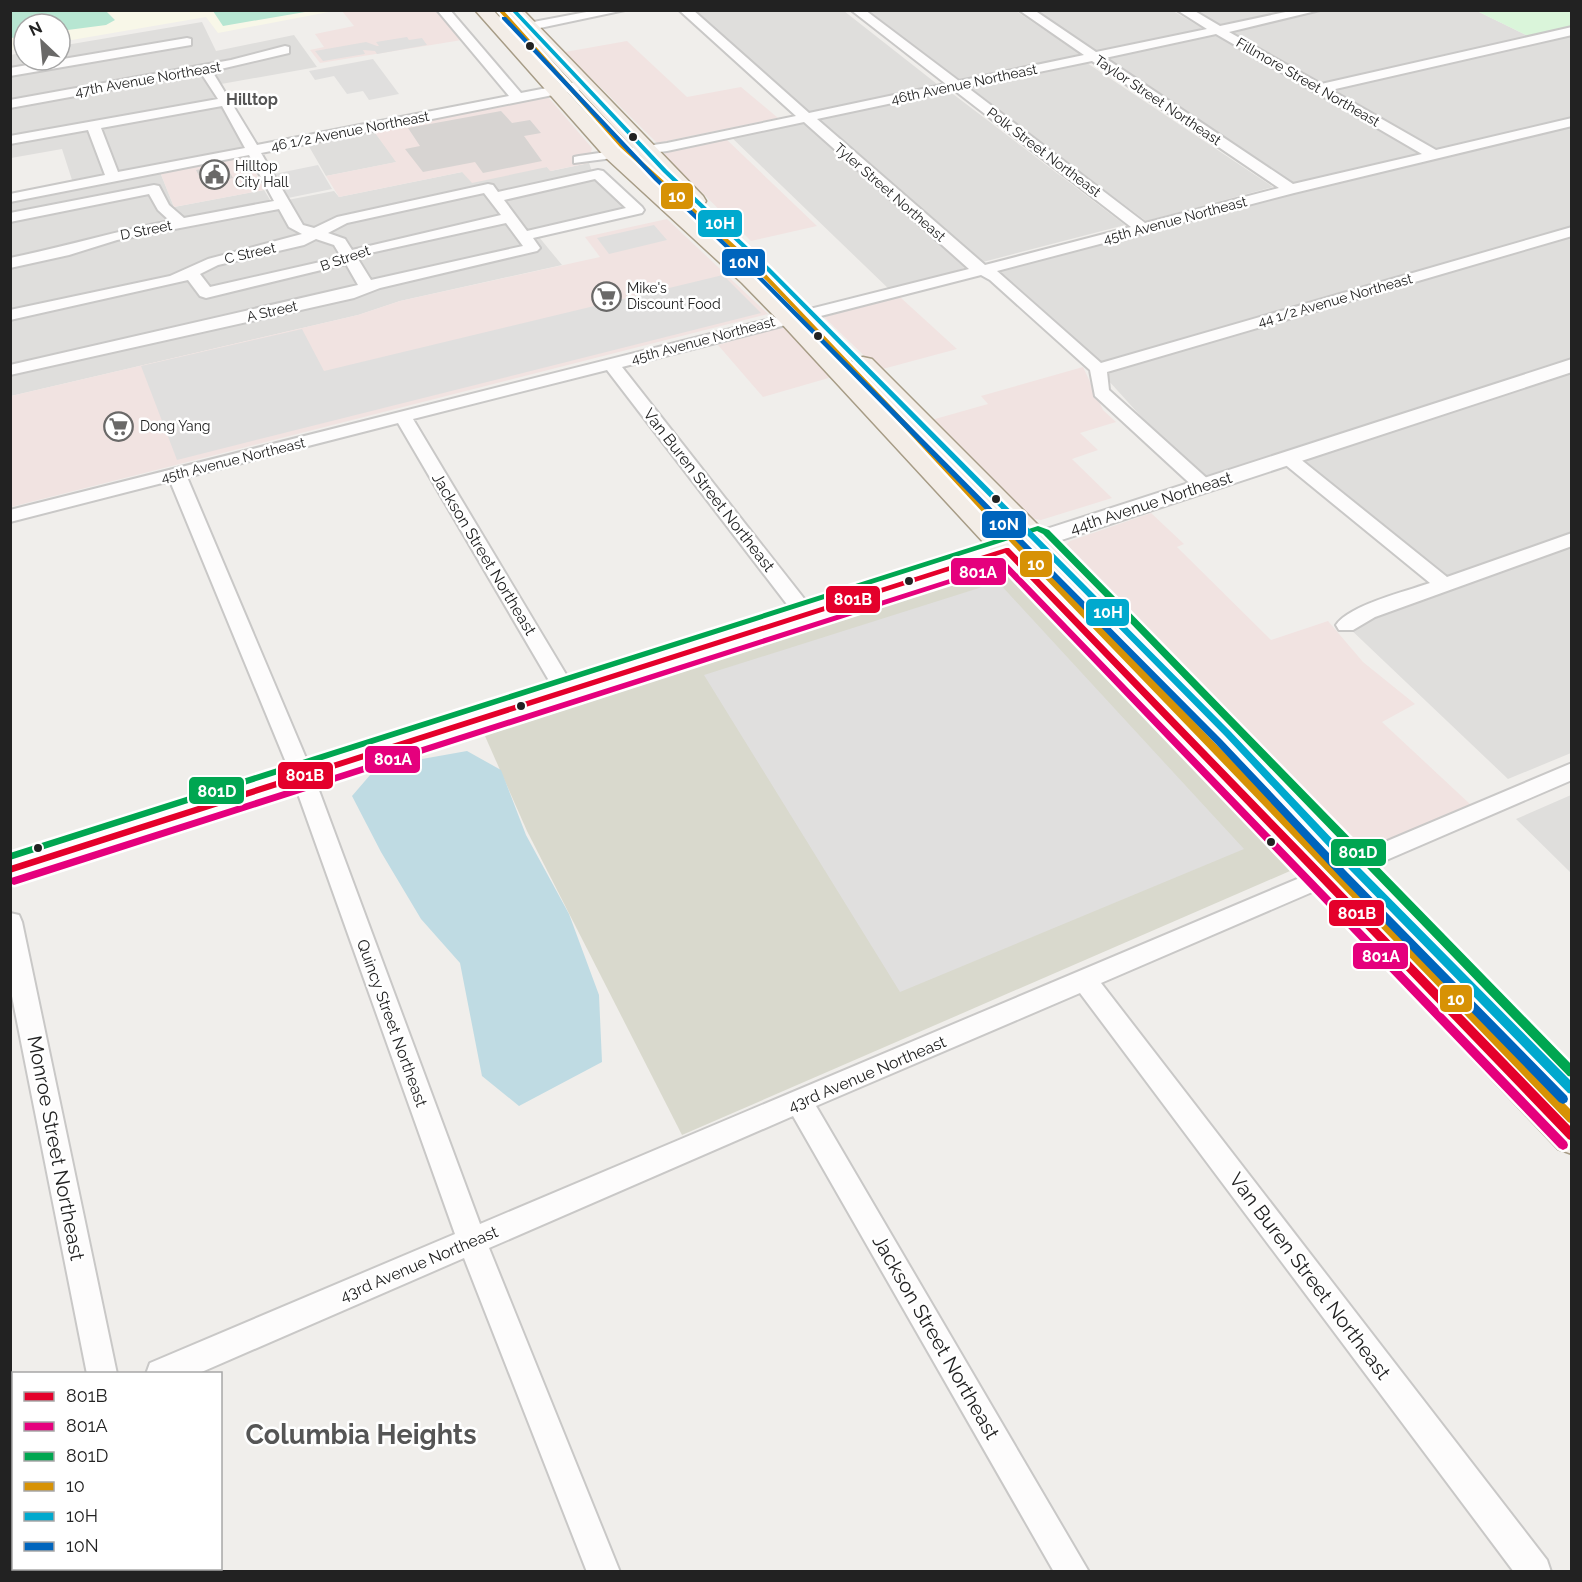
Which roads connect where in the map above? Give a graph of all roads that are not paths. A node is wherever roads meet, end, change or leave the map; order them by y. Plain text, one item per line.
1 (443, 10) edge
2 (483, 10) edge
3 (513, 10) edge
4 (619, 10) edge
5 (685, 10) edge
6 (857, 10) edge
7 (1025, 10) edge
8 (1183, 10) edge
9 (1314, 10) edge
10 (529, 27) junction
11 (1218, 31) junction
12 (1572, 31) edge
13 (502, 32) junction
14 (187, 42) dead end
15 (285, 50) dead end
16 (1094, 57) junction
17 (204, 69) junction
18 (10, 72) edge
19 (583, 85) junction
20 (957, 86) junction
21 (1320, 88) junction
22 (555, 91) junction
23 (518, 98) junction
24 (226, 101) junction
25 (10, 104) edge
26 (806, 118) junction
27 (1572, 122) edge
28 (93, 125) junction
29 (10, 140) edge
30 (252, 150) junction
31 (645, 150) junction
32 (1433, 153) junction
33 (613, 154) junction
34 (579, 160) dead end
35 (113, 177) junction
36 (1291, 189) junction
37 (492, 192) junction
38 (10, 198) edge
39 (283, 204) junction
40 (637, 210) joint
41 (10, 218) edge
42 (509, 218) junction
43 (182, 224) junction
44 (1144, 229) junction
45 (1572, 231) edge
46 (315, 234) junction
47 (527, 242) junction
48 (349, 255) junction
49 (10, 263) edge
50 (984, 270) junction
51 (191, 273) junction
52 (367, 287) junction
53 (10, 315) edge
54 (800, 315) junction
55 (611, 364) junction
56 (1572, 365) edge
57 (1098, 369) junction
58 (10, 370) edge
59 (403, 417) junction
60 (1288, 458) junction
61 (177, 474) junction
62 (1204, 486) junction
63 (10, 516) edge
64 (1572, 539) edge
65 (1022, 545) junction
66 (1444, 584) junction
67 (806, 615) junction
68 (1346, 625) dead end
69 (566, 691) junction
70 (1572, 771) edge
71 (303, 777) junction
72 (10, 870) edge
73 (1338, 873) junction
74 (10, 922) edge
75 (1084, 981) junction
76 (1572, 1091) edge
77 (799, 1102) junction
78 (1572, 1137) edge
79 (472, 1241) junction
80 (102, 1372) edge
81 (166, 1372) edge
82 (604, 1572) edge
83 (1073, 1572) edge
84 (1535, 1572) edge

1 - 23 street
2 - 13 main road
3 - 10 main road
4 - 10 street
5 - 26 street, Tyler Street Northeast
6 - 20 street, Polk Street Northeast
7 - 16 street, Taylor Street Northeast
8 - 11 street, Fillmore Street Northeast
9 - 11 street, 46th Avenue Northeast
10 - 13 street
10 - 19 main road
11 - 16 street, 46th Avenue Northeast
11 - 21 street, Fillmore Street Northeast
12 - 21 street
13 - 22 main road
14 - 18 street
15 - 17 street, 47th Avenue Northeast
16 - 20 street, 46th Avenue Northeast
16 - 36 street, Taylor Street Northeast
17 - 24 street
17 - 25 street, 47th Avenue Northeast
19 - 22 street, 46 1/2 Avenue Northeast
19 - 31 main road
20 - 26 street, 46th Avenue Northeast
20 - 44 street, Polk Street Northeast
21 - 32 street, Fillmore Street Northeast
22 - 23 street, 46 1/2 Avenue Northeast
22 - 33 main road
23 - 30 street, 46 1/2 Avenue Northeast
24 - 28 street
24 - 30 street
26 - 31 street, 46th Avenue Northeast
26 - 50 street, Tyler Street Northeast
27 - 32 street, 45th Avenue Northeast
28 - 29 street
28 - 35 street
30 - 35 street, 46 1/2 Avenue Northeast
30 - 39 street
31 - 33 street, 46th Avenue Northeast
31 - 54 main road
32 - 36 street, 45th Avenue Northeast
33 - 34 street, 46th Avenue Northeast
33 - 54 main road
35 - 38 street, 46 1/2 Avenue Northeast
36 - 44 street, 45th Avenue Northeast
37 - 40 street, C Street
37 - 42 street
37 - 46 street, C Street
39 - 43 street, D Street
39 - 46 street
40 - 47 street, A Street
41 - 43 street
42 - 47 street
42 - 48 street, B Street
43 - 49 street, D Street
44 - 50 street, 45th Avenue Northeast
45 - 57 street, 44 1/2 Avenue Northeast
46 - 48 street
46 - 51 street, C Street
47 - 52 street, A Street
48 - 51 street, B Street
48 - 52 street
50 - 54 street, 45th Avenue Northeast
50 - 57 street, Tyler Street Northeast
51 - 53 street, C Street
52 - 58 street, A Street
54 - 55 street, 45th Avenue Northeast
54 - 65 main road
55 - 59 street, 45th Avenue Northeast
55 - 67 street, Van Buren Street Northeast
56 - 60 street, 44th Avenue Northeast
57 - 62 street
59 - 61 street, 45th Avenue Northeast
59 - 69 street, Jackson Street Northeast
60 - 62 street, 44th Avenue Northeast
60 - 66 street
61 - 63 street, 45th Avenue Northeast
61 - 71 street, Quincy Street Northeast
62 - 65 street, 44th Avenue Northeast
64 - 66 street
65 - 67 street, 44th Avenue Northeast
65 - 73 main road
66 - 68 street
67 - 69 street, 44th Avenue Northeast
69 - 71 street, 44th Avenue Northeast
70 - 73 street, 43rd Avenue Northeast
71 - 72 street, 44th Avenue Northeast
71 - 79 street, Quincy Street Northeast
73 - 75 street, 43rd Avenue Northeast
73 - 76 main road
73 - 78 main road
74 - 80 street, Monroe Street Northeast
75 - 77 street, 43rd Avenue Northeast
75 - 84 street, Van Buren Street Northeast
77 - 79 street, 43rd Avenue Northeast
77 - 83 street, Jackson Street Northeast
79 - 81 street, 43rd Avenue Northeast
79 - 82 street, Quincy Street Northeast

